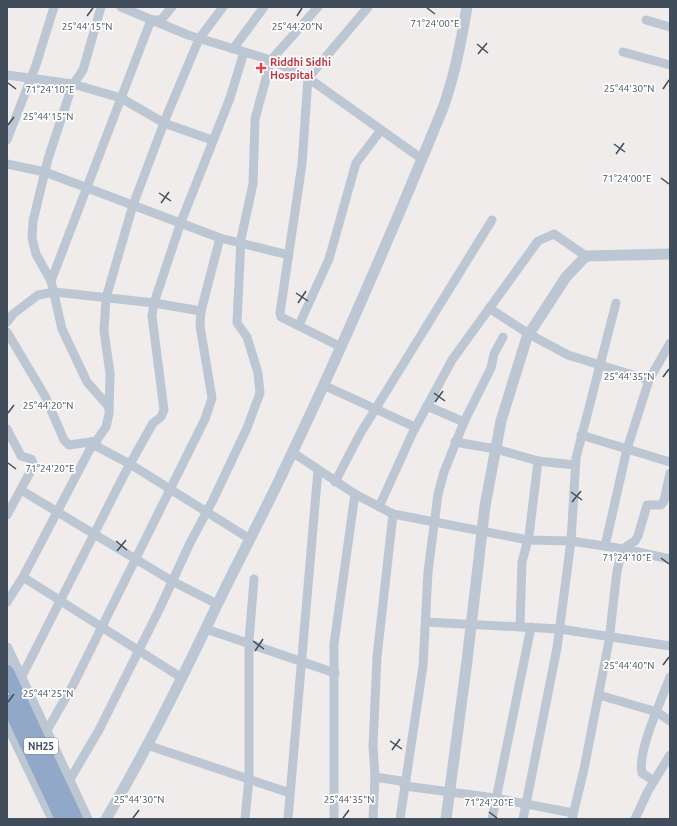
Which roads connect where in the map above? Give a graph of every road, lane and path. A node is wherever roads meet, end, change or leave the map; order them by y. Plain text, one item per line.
1 (54, 7) edge
2 (101, 7) edge
3 (121, 7) edge
4 (172, 7) edge
5 (223, 7) edge
6 (264, 7) edge
7 (318, 7) edge
8 (368, 7) edge
9 (467, 7) edge
10 (152, 20) junction
11 (646, 20) dead end
12 (670, 27) edge
13 (199, 39) junction
14 (233, 49) junction
15 (244, 52) junction
16 (623, 52) dead end
17 (271, 60) junction
18 (670, 65) edge
19 (7, 75) edge
20 (31, 78) junction
21 (308, 78) junction
22 (73, 84) junction
23 (121, 98) junction
24 (164, 123) junction
25 (382, 130) junction
26 (7, 140) edge
27 (212, 140) junction
28 (422, 159) junction
29 (7, 164) edge
30 (45, 172) junction
31 (88, 188) junction
32 (133, 205) junction
33 (492, 220) dead end
34 (181, 222) junction
35 (220, 238) junction
36 (241, 242) junction
37 (670, 254) edge
38 (289, 255) junction
39 (586, 256) junction
40 (51, 281) junction
41 (55, 292) junction
42 (106, 298) junction
43 (154, 303) junction
44 (616, 303) dead end
45 (490, 308) junction
46 (201, 311) junction
47 (7, 322) edge
48 (299, 325) junction
49 (7, 332) edge
50 (529, 334) junction
51 (503, 337) dead end
52 (670, 343) edge
53 (341, 347) junction
54 (599, 366) junction
55 (649, 380) junction
56 (323, 385) junction
57 (427, 406) junction
58 (109, 407) junction
59 (376, 408) junction
60 (464, 422) junction
61 (415, 427) junction
62 (7, 429) edge
63 (581, 435) junction
64 (455, 442) junction
65 (96, 443) junction
66 (496, 449) junction
67 (627, 449) junction
68 (292, 452) junction
69 (538, 461) junction
70 (670, 462) edge
71 (130, 464) junction
72 (575, 465) junction
73 (318, 470) junction
74 (670, 474) edge
75 (335, 482) junction
76 (21, 490) junction
77 (169, 490) junction
78 (355, 494) junction
79 (379, 507) junction
80 (207, 510) junction
81 (57, 512) junction
82 (393, 514) junction
83 (7, 515) edge
84 (434, 522) junction
85 (482, 531) junction
86 (95, 533) junction
87 (250, 539) junction
88 (528, 540) junction
89 (571, 541) junction
90 (605, 546) junction
91 (624, 549) junction
92 (135, 558) junction
93 (670, 559) edge
94 (23, 577) junction
95 (254, 579) dead end
96 (172, 581) junction
97 (61, 600) junction
98 (7, 602) edge
99 (217, 604) junction
100 (426, 622) junction
101 (470, 624) junction
102 (102, 627) junction
103 (520, 627) junction
104 (531, 627) junction
105 (206, 629) junction
106 (560, 629) junction
107 (609, 635) junction
108 (250, 643) junction
109 (670, 646) edge
110 (7, 648) edge
111 (138, 650) junction
112 (301, 660) junction
113 (7, 672) edge
114 (335, 673) junction
115 (670, 677) edge
116 (21, 678) junction
117 (182, 678) junction
118 (599, 695) junction
119 (7, 702) edge
120 (657, 712) junction
121 (670, 721) edge
122 (8, 727) edge
123 (46, 732) junction
124 (147, 745) junction
125 (670, 755) edge
126 (375, 777) junction
127 (249, 779) junction
128 (69, 781) junction
129 (654, 781) junction
130 (405, 786) junction
131 (450, 792) junction
132 (290, 793) junction
133 (495, 798) junction
134 (526, 805) junction
135 (572, 816) edge
136 (53, 819) edge
137 (62, 819) edge
138 (76, 819) edge
139 (87, 819) edge
140 (108, 819) edge
141 (245, 819) edge
142 (288, 819) edge
143 (334, 819) edge
144 (373, 819) edge
145 (400, 819) edge
146 (446, 819) edge
147 (492, 819) edge
148 (523, 819) edge
149 (635, 819) edge

1 - 20 street
2 - 22 street
3 - 10 street
4 - 10 street
5 - 13 street
6 - 14 street
7 - 17 street
8 - 21 street
9 - 28 street
10 - 13 street
10 - 23 street
11 - 12 street
13 - 14 street
13 - 24 street
14 - 15 street
15 - 17 street
15 - 27 street
16 - 18 street
17 - 21 street
17 - 36 street
19 - 20 street
20 - 22 street
20 - 26 street
21 - 25 street
21 - 38 street
22 - 23 street
22 - 30 street
23 - 24 street
23 - 31 street
24 - 27 street
24 - 32 street
25 - 28 street
25 - 48 street
27 - 34 street
28 - 53 street
29 - 30 street
30 - 31 street
30 - 40 street
31 - 32 street
31 - 40 street
32 - 34 street
32 - 42 street
33 - 59 street
34 - 35 street
34 - 43 street
35 - 36 street
35 - 46 street
36 - 38 street
36 - 80 street
37 - 39 street
38 - 48 street
39 - 45 street
39 - 50 street
40 - 41 street
41 - 42 street
41 - 47 street
41 - 58 street
42 - 43 street
42 - 58 street
43 - 46 street
43 - 71 street
44 - 54 street
45 - 50 street
45 - 57 street
46 - 77 street
48 - 53 street
49 - 65 street
50 - 54 street
50 - 66 street
51 - 60 street
52 - 55 street
53 - 56 street
54 - 55 street
54 - 63 street
55 - 67 street
56 - 59 street
56 - 68 street
57 - 60 street
57 - 61 street
58 - 65 street
59 - 61 street
59 - 75 street
60 - 64 street
61 - 79 street
62 - 76 street
63 - 67 street
63 - 72 street
64 - 66 street
64 - 84 street
65 - 71 street
65 - 81 street
66 - 69 street
66 - 85 street
67 - 70 street
67 - 90 street
68 - 73 street
68 - 87 street
69 - 72 street
69 - 88 street
71 - 77 street
71 - 86 street
72 - 89 street
73 - 75 street
73 - 112 street
74 - 91 street
75 - 78 street
76 - 81 street
76 - 83 street
77 - 80 street
77 - 92 street
78 - 79 street
78 - 114 street
79 - 82 street
80 - 87 street
80 - 96 street
81 - 86 street
81 - 94 street
82 - 84 street
82 - 126 street
84 - 85 street
84 - 100 street
85 - 88 street
85 - 101 street
86 - 92 street
86 - 97 street
87 - 99 street
88 - 89 street
88 - 103 street
89 - 90 street
89 - 106 street
90 - 91 street
91 - 93 street
91 - 107 street
92 - 96 street
92 - 102 street
94 - 97 street
94 - 98 street
95 - 108 street
96 - 99 street
96 - 111 street
97 - 102 street
97 - 116 street
99 - 105 street
100 - 101 street
100 - 130 street
101 - 103 street
101 - 131 street
102 - 111 street
102 - 123 street
103 - 104 street
104 - 106 street
104 - 133 street
105 - 108 street
105 - 117 street
106 - 107 street
106 - 134 street
107 - 109 street
107 - 118 street
108 - 112 street
108 - 127 street
110 - 116 street
111 - 117 street
111 - 128 street
112 - 114 street
112 - 132 street
113 - 138 highway, NH25
114 - 143 street
115 - 120 street
116 - 123 street
117 - 124 street
118 - 120 street
118 - 135 street
119 - 137 highway, NH25
120 - 121 street
120 - 129 street
122 - 136 street
123 - 128 street
124 - 127 street
124 - 140 street
125 - 129 street
126 - 130 street
126 - 144 street
127 - 132 street
127 - 141 street
128 - 139 street
129 - 149 street
130 - 131 street
130 - 145 street
131 - 133 street
131 - 146 street
132 - 142 street
133 - 134 street
133 - 147 street
134 - 135 street
134 - 148 street

